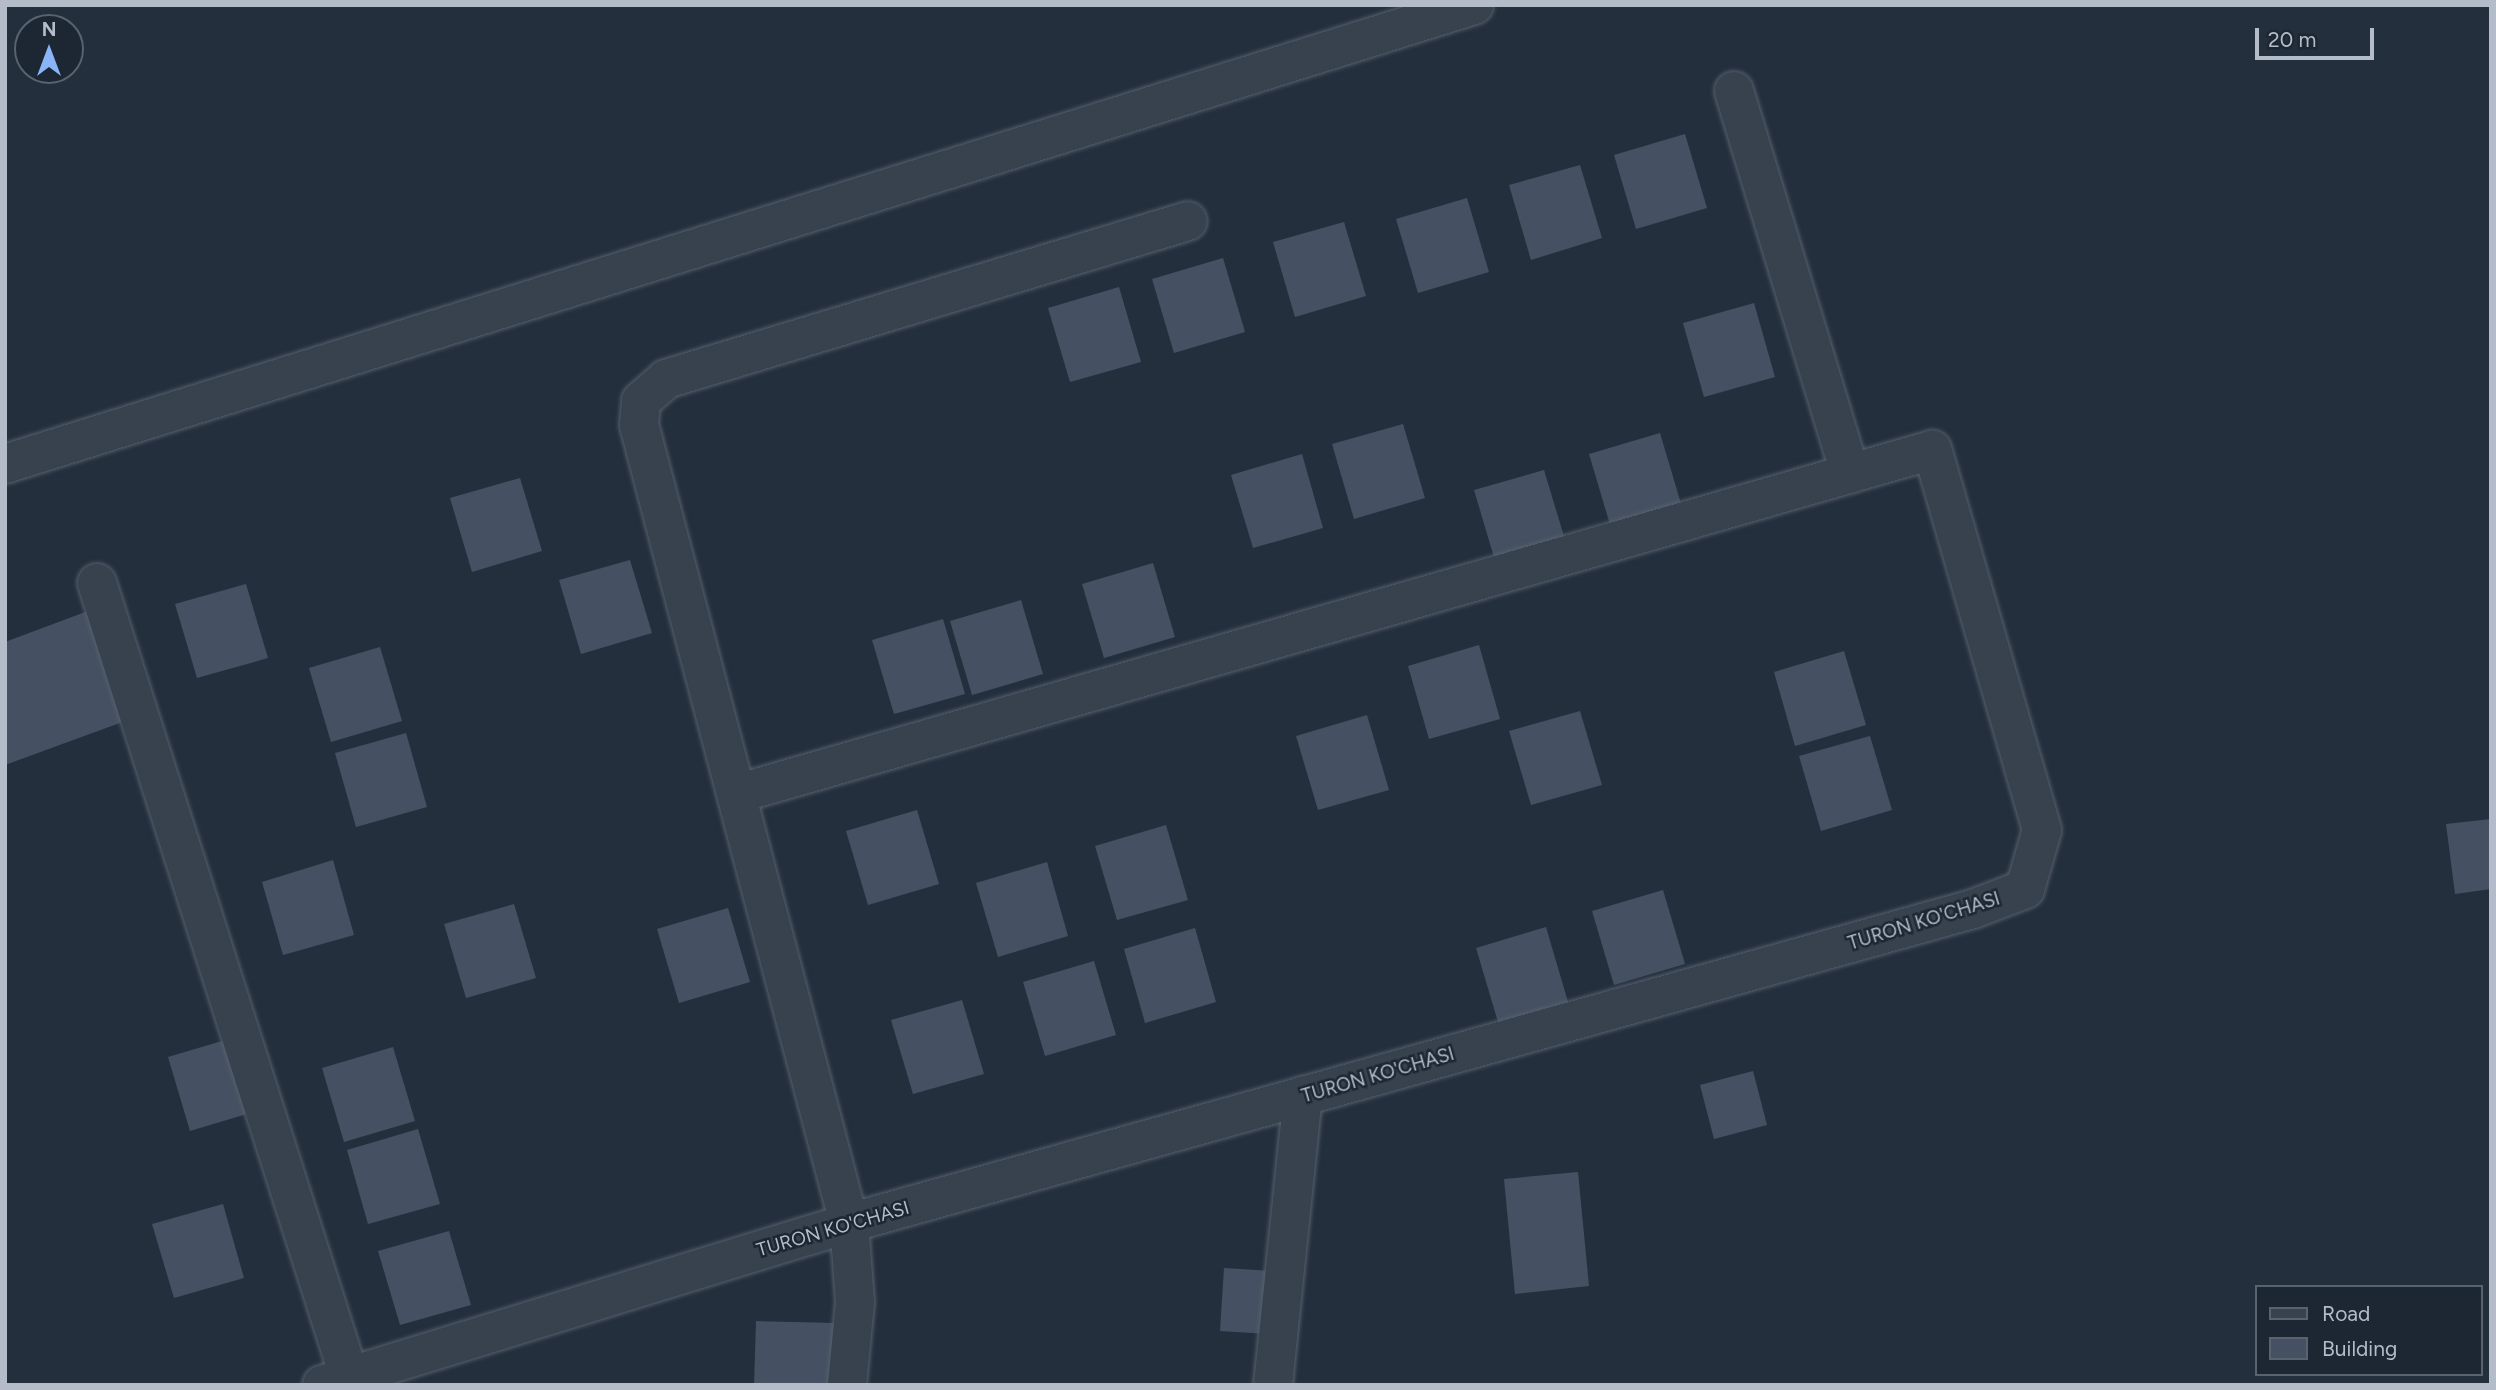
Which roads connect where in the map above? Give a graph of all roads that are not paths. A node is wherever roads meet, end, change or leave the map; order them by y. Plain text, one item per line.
1 (1474, 5) edge
2 (1734, 91) dead end
3 (1188, 220) dead end
4 (5, 464) edge
5 (1850, 474) junction
6 (97, 583) dead end
7 (736, 794) junction
8 (1303, 1096) junction
9 (849, 1223) junction
10 (340, 1382) edge
11 (847, 1385) edge
12 (1273, 1385) edge

1 - 4 street
2 - 5 street
3 - 7 street
5 - 7 street, TURON KO'CHASI
5 - 8 street, TURON KO'CHASI
6 - 10 street
7 - 9 street
8 - 9 street, TURON KO'CHASI
8 - 12 street
9 - 10 street, TURON KO'CHASI
9 - 11 street

